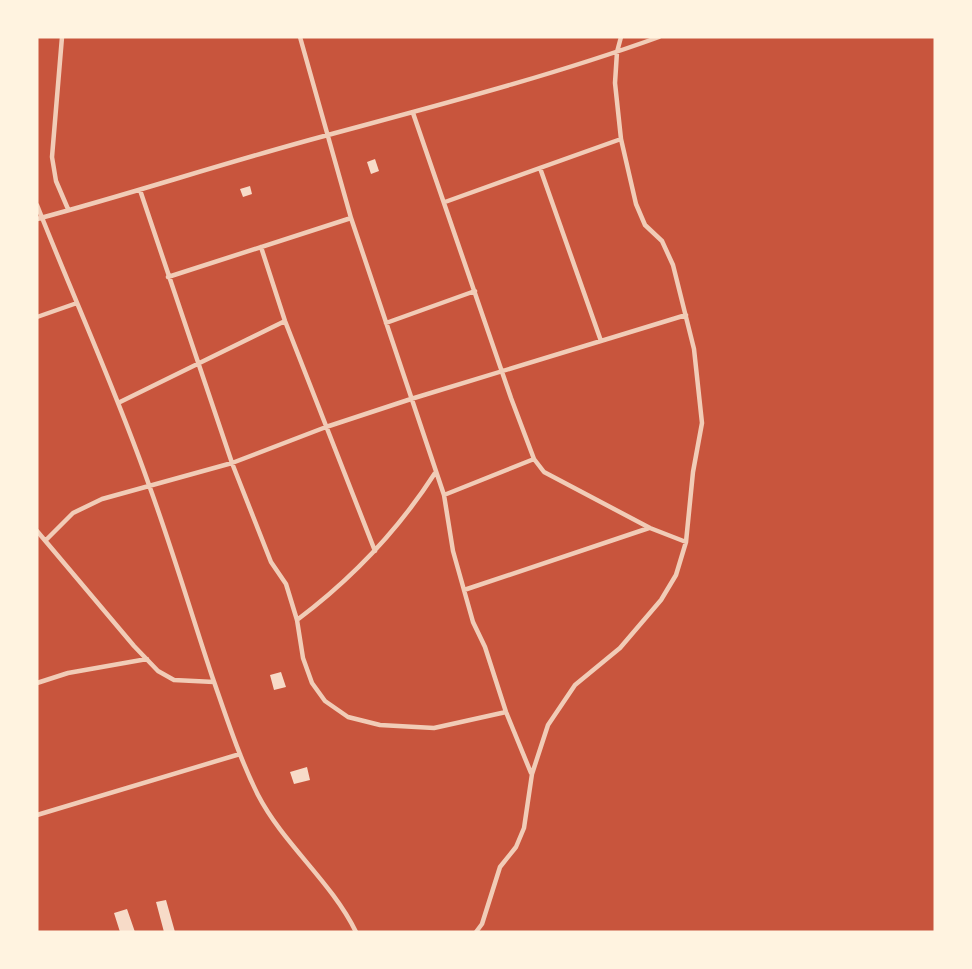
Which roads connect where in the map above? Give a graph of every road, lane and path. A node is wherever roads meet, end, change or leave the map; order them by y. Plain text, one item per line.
1 (62, 37) edge
2 (300, 37) edge
3 (621, 37) edge
4 (659, 37) edge
5 (617, 52) junction
6 (413, 113) junction
7 (327, 135) junction
8 (621, 139) junction
9 (540, 168) junction
10 (140, 190) junction
11 (445, 202) junction
12 (37, 205) edge
13 (68, 209) junction
14 (39, 218) edge
15 (351, 218) junction
16 (261, 247) junction
17 (168, 277) junction
18 (475, 291) junction
19 (77, 303) junction
20 (686, 315) junction
21 (37, 317) edge
22 (285, 321) junction
23 (386, 323) junction
24 (601, 341) junction
25 (200, 365) junction
26 (502, 372) junction
27 (411, 399) junction
28 (118, 403) junction
29 (326, 426) junction
30 (534, 459) junction
31 (232, 463) junction
32 (436, 472) junction
33 (150, 486) junction
34 (444, 495) junction
35 (650, 528) junction
36 (37, 531) edge
37 (46, 540) junction
38 (686, 542) junction
39 (375, 551) junction
40 (464, 590) junction
41 (296, 620) junction
42 (147, 659) junction
43 (214, 682) junction
44 (37, 683) edge
45 (506, 712) junction
46 (240, 754) junction
47 (532, 774) junction
48 (37, 815) edge
49 (356, 932) edge
50 (476, 932) edge

1 - 13 street
2 - 7 street
3 - 5 street
4 - 5 street
5 - 6 street
5 - 8 street
6 - 7 street
6 - 11 street
7 - 10 street
7 - 15 street
8 - 9 street
8 - 20 street
9 - 11 street
9 - 24 street
10 - 13 street
10 - 17 street
11 - 18 street
12 - 14 street
13 - 14 street
14 - 19 street
15 - 16 street
15 - 23 street
16 - 17 street
16 - 22 street
17 - 25 street
18 - 23 street
18 - 26 street
19 - 21 street
19 - 28 street
20 - 24 street
20 - 38 street
22 - 25 street
22 - 29 street
23 - 27 street
24 - 26 street
25 - 28 street
25 - 31 street
26 - 27 street
26 - 30 street
27 - 29 street
27 - 32 street
28 - 33 street
29 - 31 street
29 - 39 street
30 - 34 street
30 - 35 street
31 - 33 street
31 - 41 street
32 - 34 street
32 - 39 street
33 - 37 street
33 - 43 street
34 - 40 street
35 - 38 street
35 - 40 street
36 - 37 street
37 - 42 street
38 - 47 street
39 - 41 street
40 - 45 street
41 - 45 street
42 - 43 street
42 - 44 street
43 - 46 street
45 - 47 street
46 - 48 street
46 - 49 street
47 - 50 street

